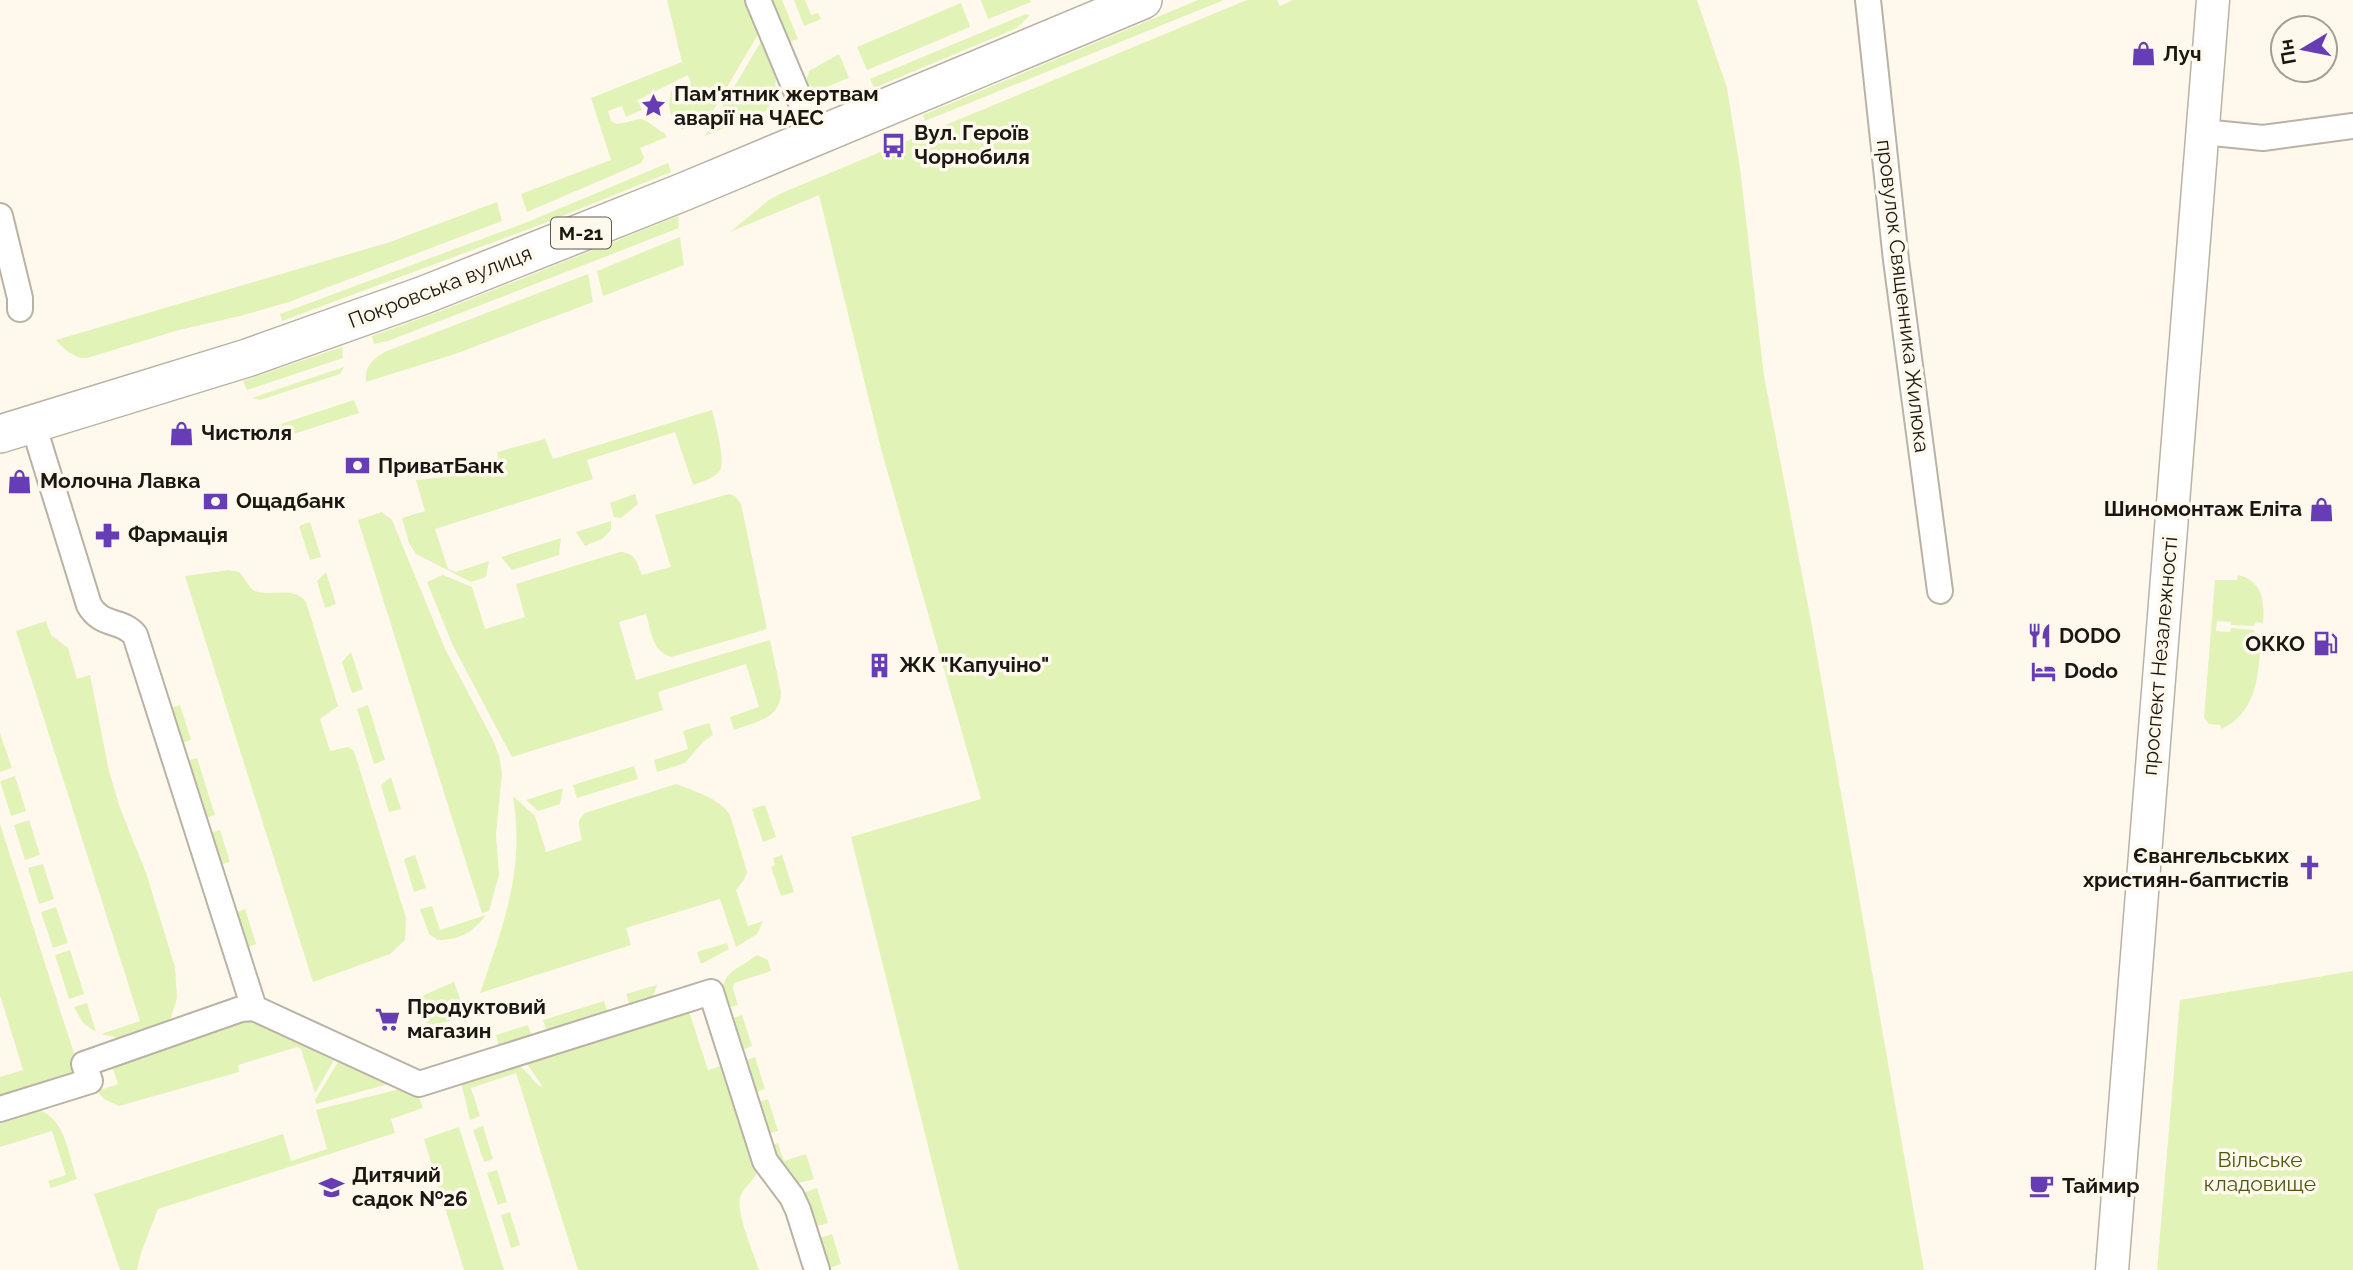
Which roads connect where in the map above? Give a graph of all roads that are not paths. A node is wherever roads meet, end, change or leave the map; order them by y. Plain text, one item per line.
1 (758, 0) edge
2 (1143, 0) edge
3 (1868, 0) edge
4 (2213, 0) edge
5 (2353, 126) edge
6 (2203, 132) junction
7 (815, 136) junction
8 (0, 216) edge
9 (20, 309) dead end
10 (16, 429) edge
11 (1940, 591) dead end
12 (254, 1008) junction
13 (0, 1109) edge
14 (817, 1270) edge
15 (2112, 1270) edge

1 - 7 street
2 - 7 highway, Покровська вулиця / М-21
3 - 11 street, провулок Священника Жилюка
4 - 6 main road, проспект Незалежності
5 - 6 street
6 - 15 main road, проспект Незалежності
7 - 10 highway, Покровська вулиця / М-21
8 - 9 street
10 - 12 street
12 - 13 street
12 - 14 street

